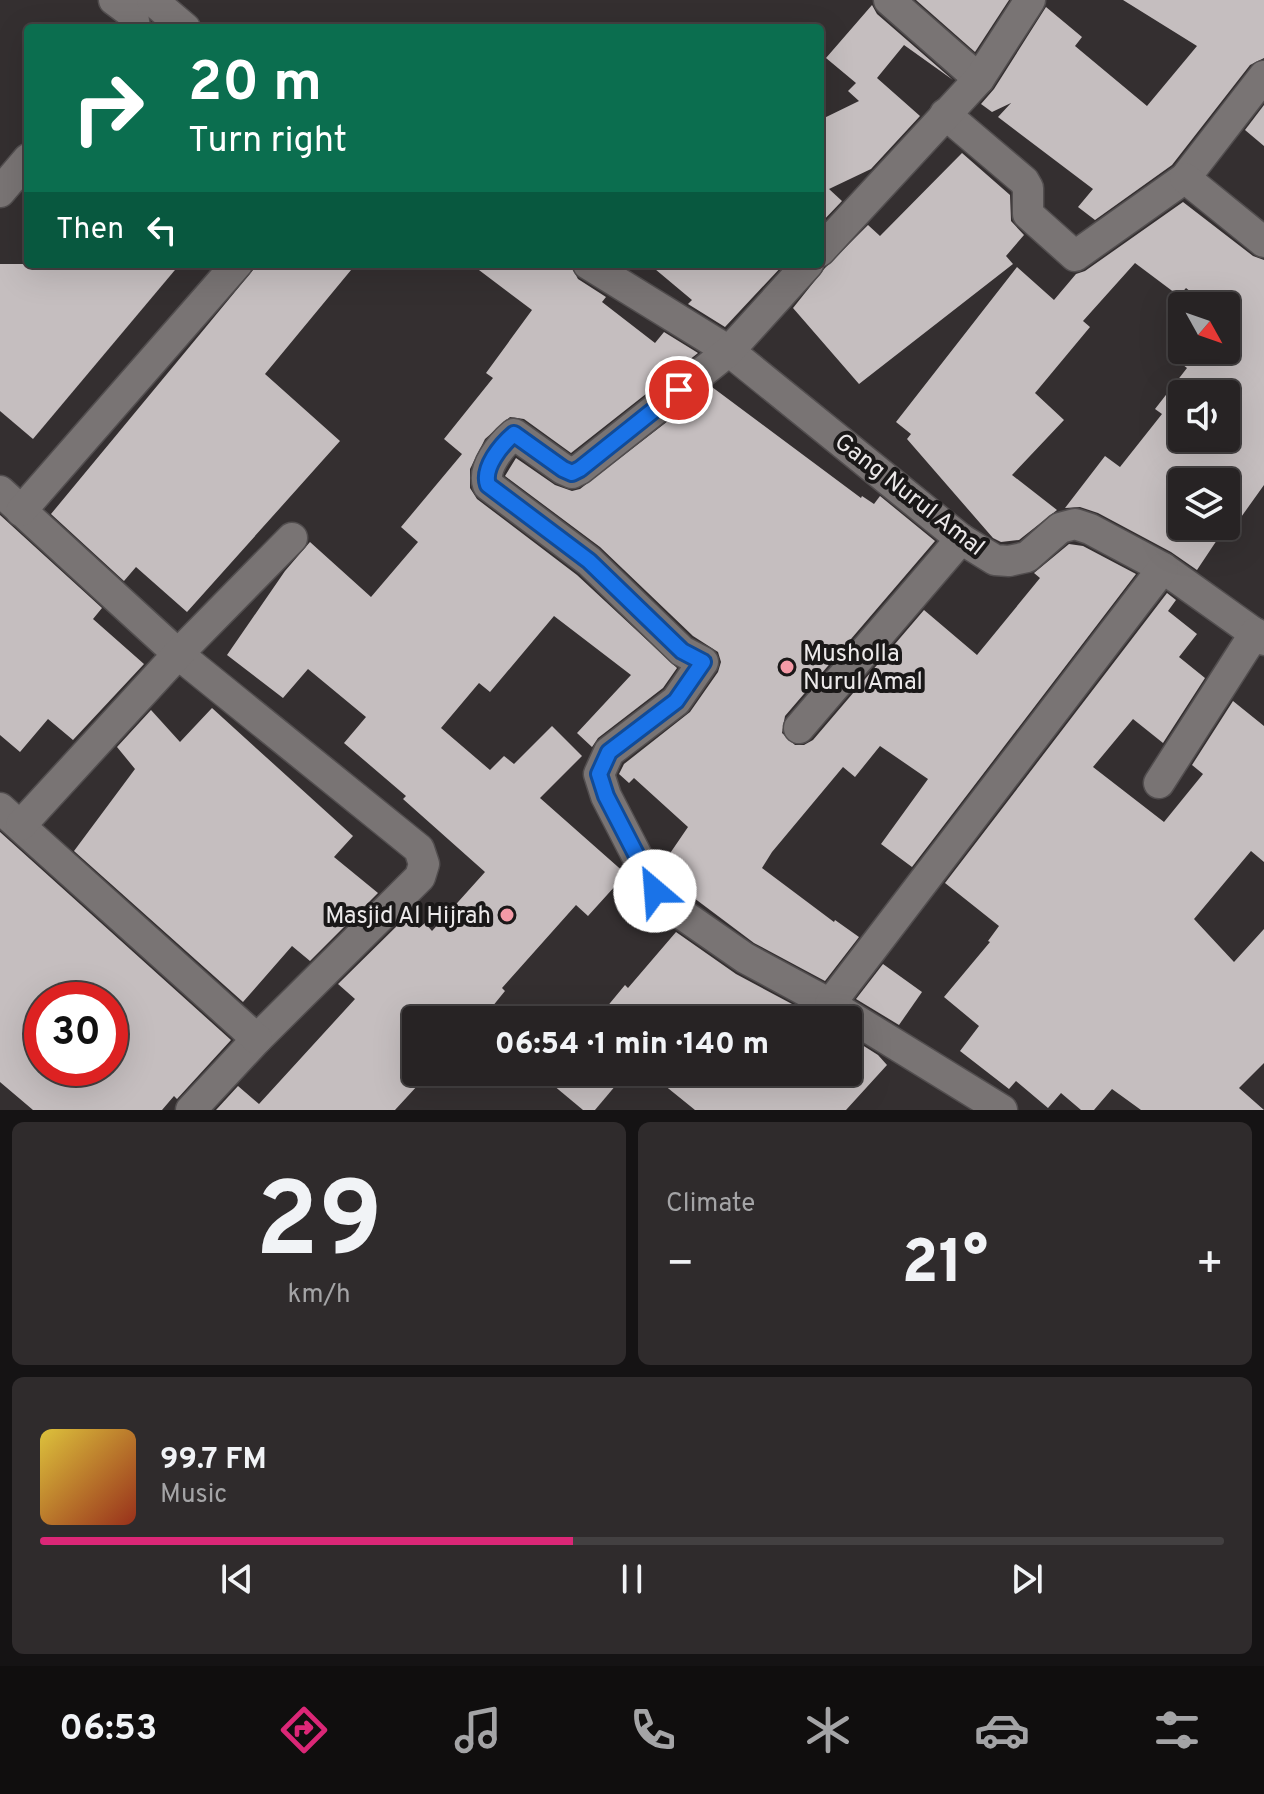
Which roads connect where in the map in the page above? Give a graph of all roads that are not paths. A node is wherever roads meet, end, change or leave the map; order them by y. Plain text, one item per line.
1 (114, 0) edge
2 (152, 0) edge
3 (889, 0) edge
4 (1030, 0) edge
5 (134, 24) edge
6 (180, 24) edge
7 (1264, 76) edge
8 (979, 79) junction
9 (945, 114) junction
10 (24, 164) edge
11 (1185, 178) junction
12 (0, 192) edge
13 (1264, 242) edge
14 (824, 247) edge
15 (233, 268) edge
16 (594, 268) edge
17 (804, 268) edge
18 (729, 351) junction
19 (11, 501) edge
20 (292, 538) dead end
21 (961, 539) junction
22 (1163, 568) junction
23 (1259, 636) edge
24 (178, 654) junction
25 (799, 728) dead end
26 (1159, 783) dead end
27 (11, 817) edge
28 (830, 1004) junction
29 (257, 1039) junction
30 (191, 1110) edge
31 (1002, 1110) edge

1 - 5 street
2 - 6 street
3 - 8 street
4 - 8 street
7 - 11 street
8 - 9 street
9 - 11 street
9 - 14 street
10 - 12 street
11 - 13 street
15 - 19 street
16 - 18 street, Gang Nurul Amal
17 - 18 street
18 - 21 street, Gang Nurul Amal
18 - 28 street
19 - 24 street
20 - 24 street
21 - 22 street, Gang Nurul Amal
21 - 25 street
22 - 23 street, Gang Nurul Amal
22 - 28 street
23 - 26 street
24 - 27 street
24 - 29 street
27 - 29 street
28 - 31 street
29 - 30 street

